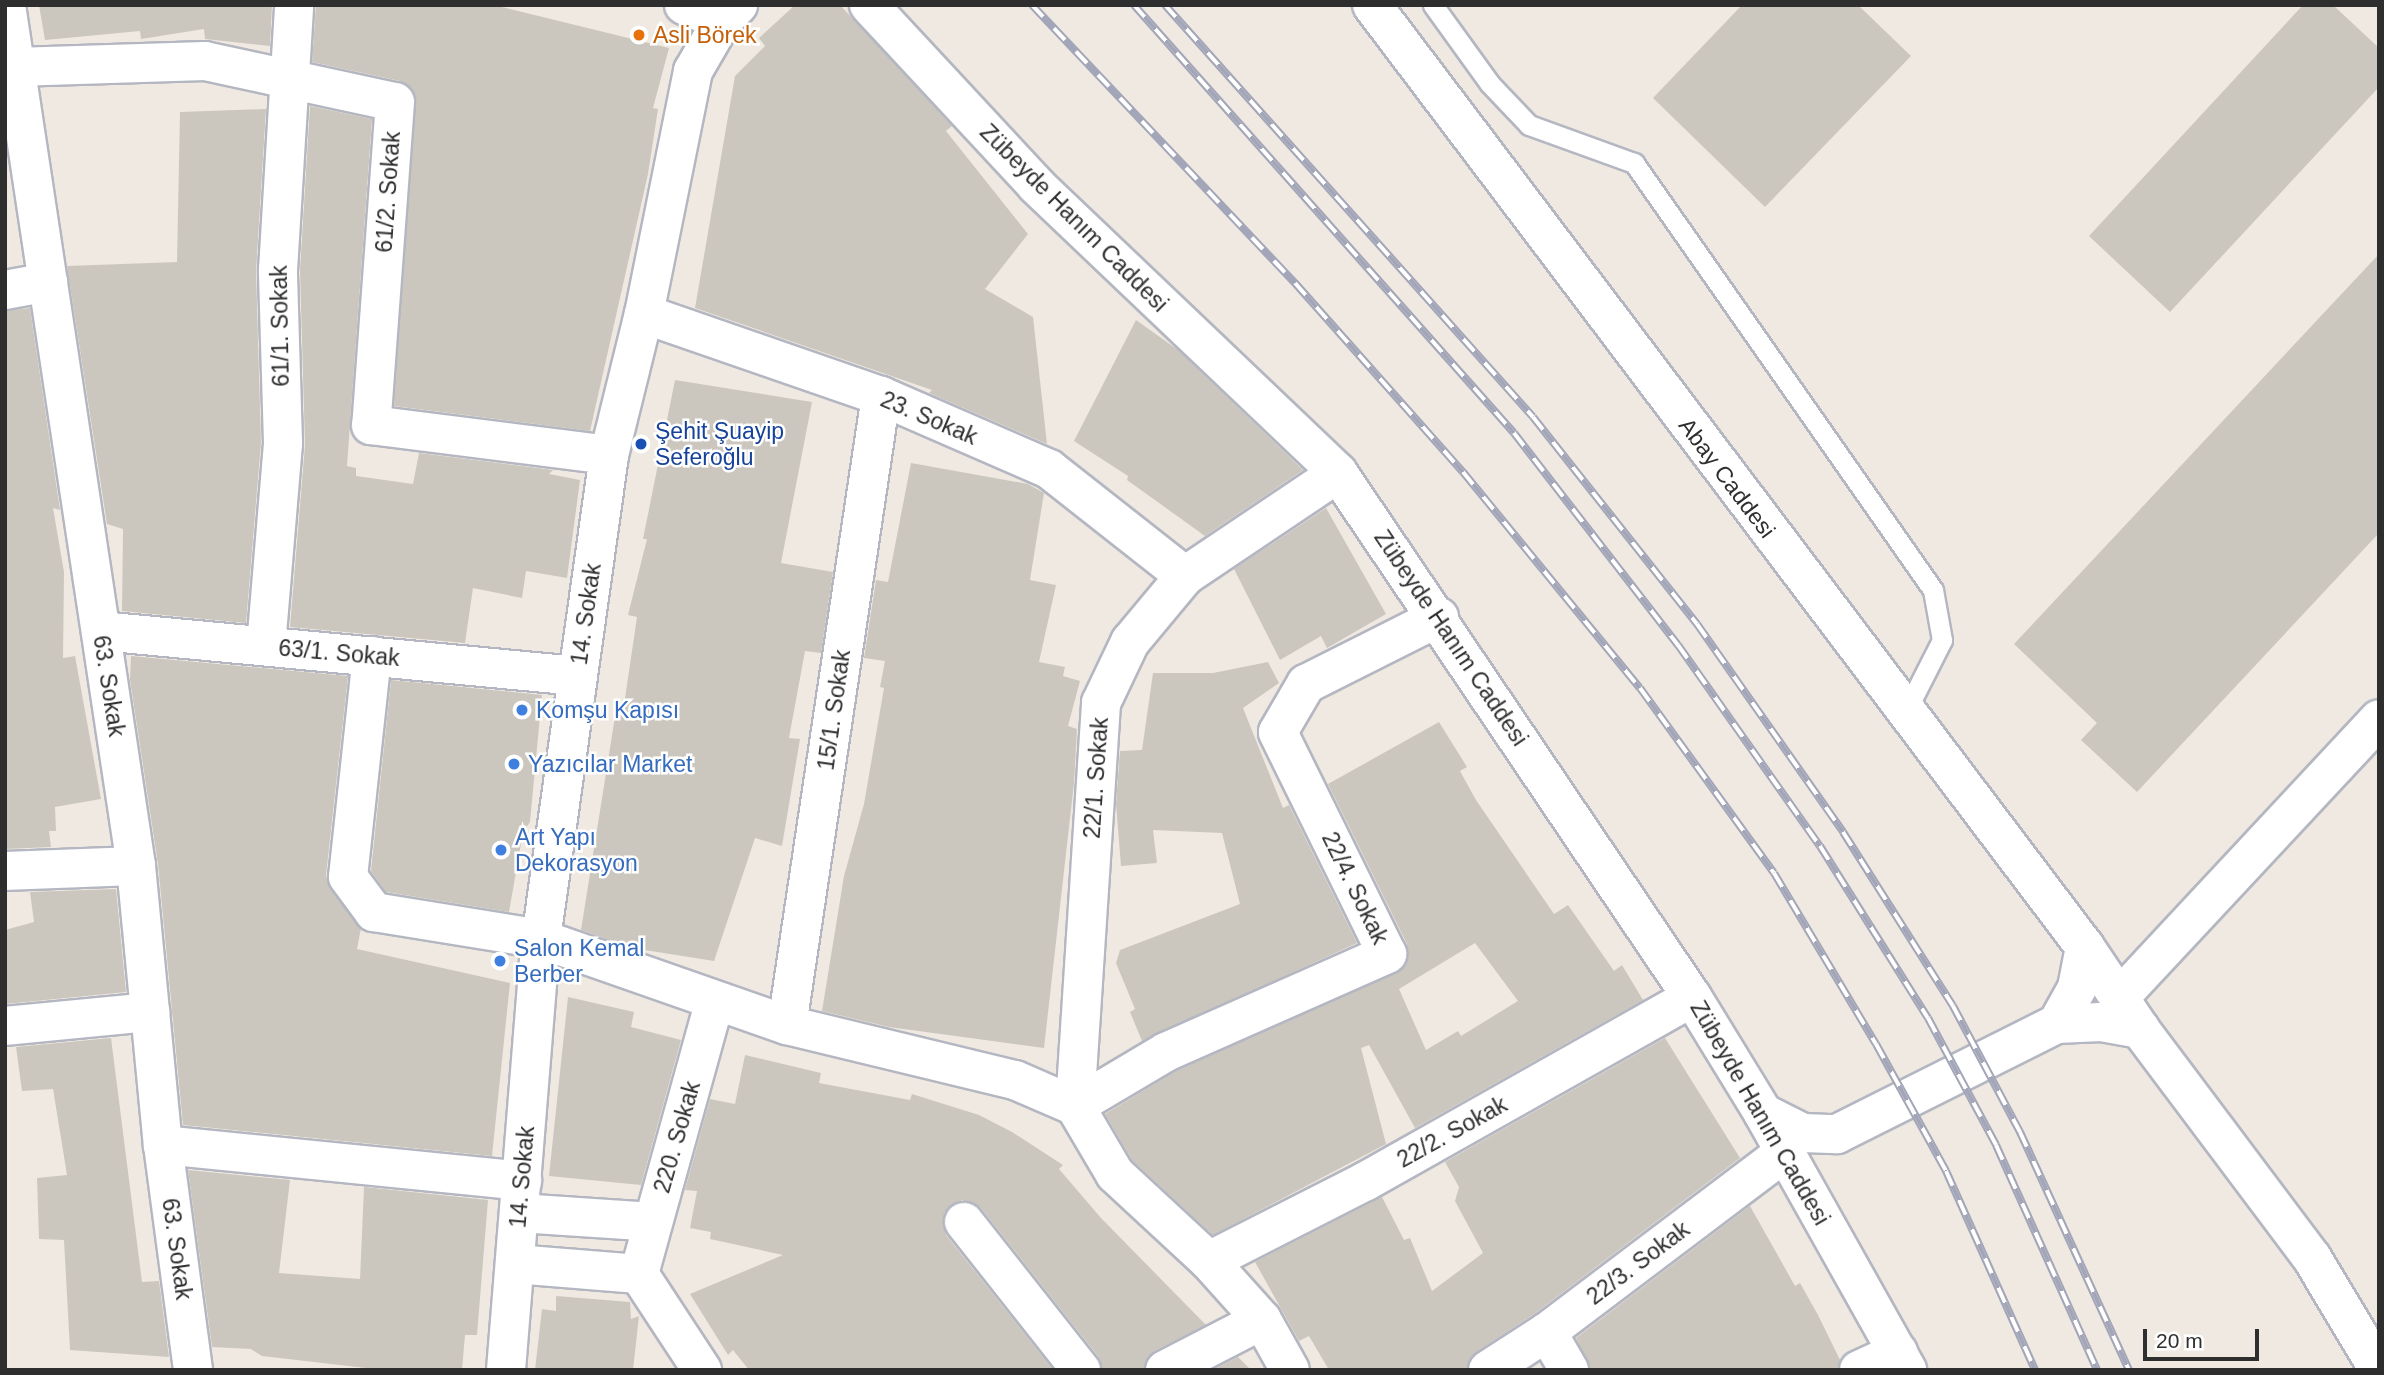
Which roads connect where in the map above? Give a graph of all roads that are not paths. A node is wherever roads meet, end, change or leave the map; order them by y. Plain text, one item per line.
1 (6, 5) edge
2 (294, 5) edge
3 (684, 5) edge
4 (869, 5) edge
5 (1372, 5) edge
6 (1433, 5) edge
7 (730, 13) edge
8 (15, 67) junction
9 (288, 79) junction
10 (48, 282) junction
11 (5, 290) edge
12 (644, 314) junction
13 (881, 396) junction
14 (609, 454) junction
15 (1338, 473) junction
16 (1185, 576) junction
17 (1439, 617) junction
18 (101, 631) junction
19 (266, 646) junction
20 (372, 656) junction
21 (577, 676) junction
22 (1905, 713) junction
23 (2379, 719) edge
24 (136, 866) junction
25 (5, 871) edge
26 (541, 939) junction
27 (2085, 947) junction
28 (1692, 997) junction
29 (2119, 998) junction
30 (715, 1000) junction
31 (150, 1012) junction
32 (2057, 1024) junction
33 (787, 1025) junction
34 (5, 1026) edge
35 (2140, 1029) junction
36 (1075, 1106) junction
37 (1763, 1113) junction
38 (1837, 1134) junction
39 (163, 1145) junction
40 (1785, 1152) junction
41 (521, 1197) junction
42 (1822, 1218) junction
43 (653, 1222) junction
44 (964, 1222) dead end
45 (1209, 1261) junction
46 (515, 1264) junction
47 (639, 1274) junction
48 (1262, 1320) junction
49 (1547, 1332) junction
50 (1903, 1361) edge
51 (193, 1370) edge
52 (506, 1370) edge
53 (702, 1370) edge
54 (1081, 1370) edge
55 (1165, 1370) edge
56 (1290, 1370) edge
57 (1488, 1370) edge
58 (1569, 1370) edge
59 (1858, 1370) edge
60 (2379, 1370) edge

1 - 8 street, 63. Sokak
2 - 9 street, 61/1. Sokak
3 - 7 street
4 - 15 street, Zübeyde Hanım Caddesi
5 - 22 street, Abay Caddesi
6 - 22 lane
7 - 12 street, 14. Sokak
8 - 9 street, 61/2. Sokak
8 - 10 street, 63. Sokak
9 - 14 street, 61/2. Sokak
9 - 19 street, 61/1. Sokak
10 - 11 street
10 - 18 street, 63. Sokak
12 - 13 street, 23. Sokak
12 - 14 street, 14. Sokak
13 - 16 street, 23. Sokak
13 - 33 street, 15/1. Sokak
14 - 21 street, 14. Sokak
15 - 16 street, 22/1. Sokak
15 - 17 street, Zübeyde Hanım Caddesi
16 - 36 street, 22/1. Sokak
17 - 28 street, Zübeyde Hanım Caddesi
17 - 36 street, 22/4. Sokak
18 - 19 street, 63/1. Sokak
18 - 24 street, 63. Sokak
19 - 20 street, 63/1. Sokak
20 - 21 street, 63/1. Sokak
20 - 26 street
21 - 26 street, 14. Sokak
22 - 27 street, Abay Caddesi
23 - 29 street
24 - 25 street
24 - 31 street, 63. Sokak
26 - 30 street
26 - 41 street, 14. Sokak
27 - 29 street, Abay Caddesi
27 - 32 street
28 - 37 street, Zübeyde Hanım Caddesi
28 - 45 street, 22/2. Sokak
29 - 35 street, Abay Caddesi
30 - 33 street
30 - 43 street, 220. Sokak
31 - 34 street
31 - 39 street, 63. Sokak
32 - 35 street
32 - 38 street
33 - 36 street
35 - 60 street, Abay Caddesi
36 - 45 street
37 - 38 street
37 - 40 street, Zübeyde Hanım Caddesi
38 - 42 street
39 - 41 street
39 - 51 street, 63. Sokak
40 - 42 street, Zübeyde Hanım Caddesi
40 - 49 street, 22/3. Sokak
41 - 43 street
41 - 46 street, 14. Sokak
42 - 50 street, Zübeyde Hanım Caddesi
43 - 47 street, 220. Sokak
44 - 54 street
45 - 48 street
46 - 47 street
46 - 52 street, 14. Sokak
47 - 53 street
48 - 55 street
48 - 56 street
49 - 57 street, 22/3. Sokak
49 - 58 street
50 - 59 street

